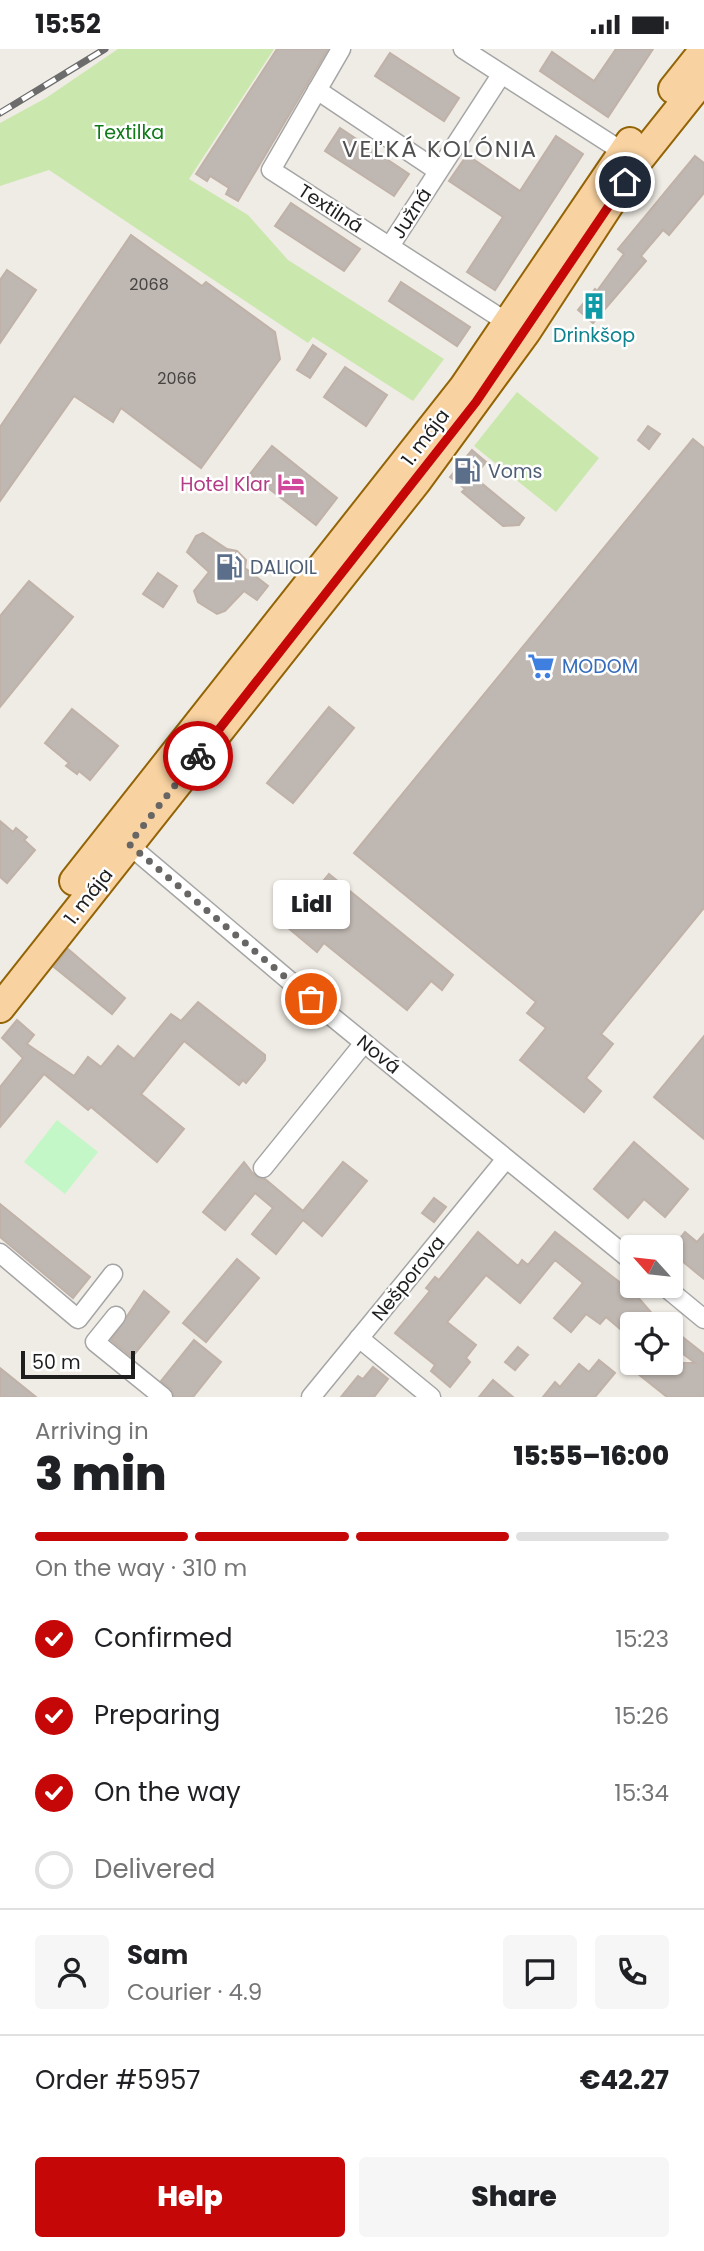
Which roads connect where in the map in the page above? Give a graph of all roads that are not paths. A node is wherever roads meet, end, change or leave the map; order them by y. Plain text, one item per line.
1 (341, 49) edge
2 (463, 49) edge
3 (704, 50) edge
4 (501, 75) junction
5 (704, 78) edge
6 (317, 90) junction
7 (629, 157) junction
8 (438, 171) junction
9 (390, 246) junction
10 (508, 323) junction
11 (121, 838) junction
12 (0, 978) edge
13 (0, 1008) edge
14 (364, 1043) junction
15 (506, 1159) junction
16 (262, 1168) dead end
17 (620, 1251) edge
18 (0, 1253) edge
19 (113, 1275) dead end
20 (680, 1299) edge
21 (116, 1316) dead end
22 (704, 1318) edge
23 (359, 1338) junction
24 (163, 1397) edge
25 (311, 1397) edge
26 (431, 1397) edge

1 - 6 street, Textilná
2 - 4 street
3 - 7 main road, 1. mája
4 - 7 street
4 - 8 street, Južná
5 - 7 main road, 1. mája
6 - 8 street
6 - 9 street, Textilná
7 - 10 main road, 1. mája
7 - 11 main road, 1. mája
8 - 9 street, Južná
9 - 10 street, Textilná
10 - 11 main road, 1. mája
11 - 12 main road, 1. mája
11 - 13 main road, 1. mája
11 - 14 street, Nová
14 - 15 street, Nová
14 - 16 street
15 - 17 street, Nová
15 - 23 street, Nešporova
18 - 19 street
20 - 22 street
21 - 24 street
23 - 25 street, Nešporova
23 - 26 street

